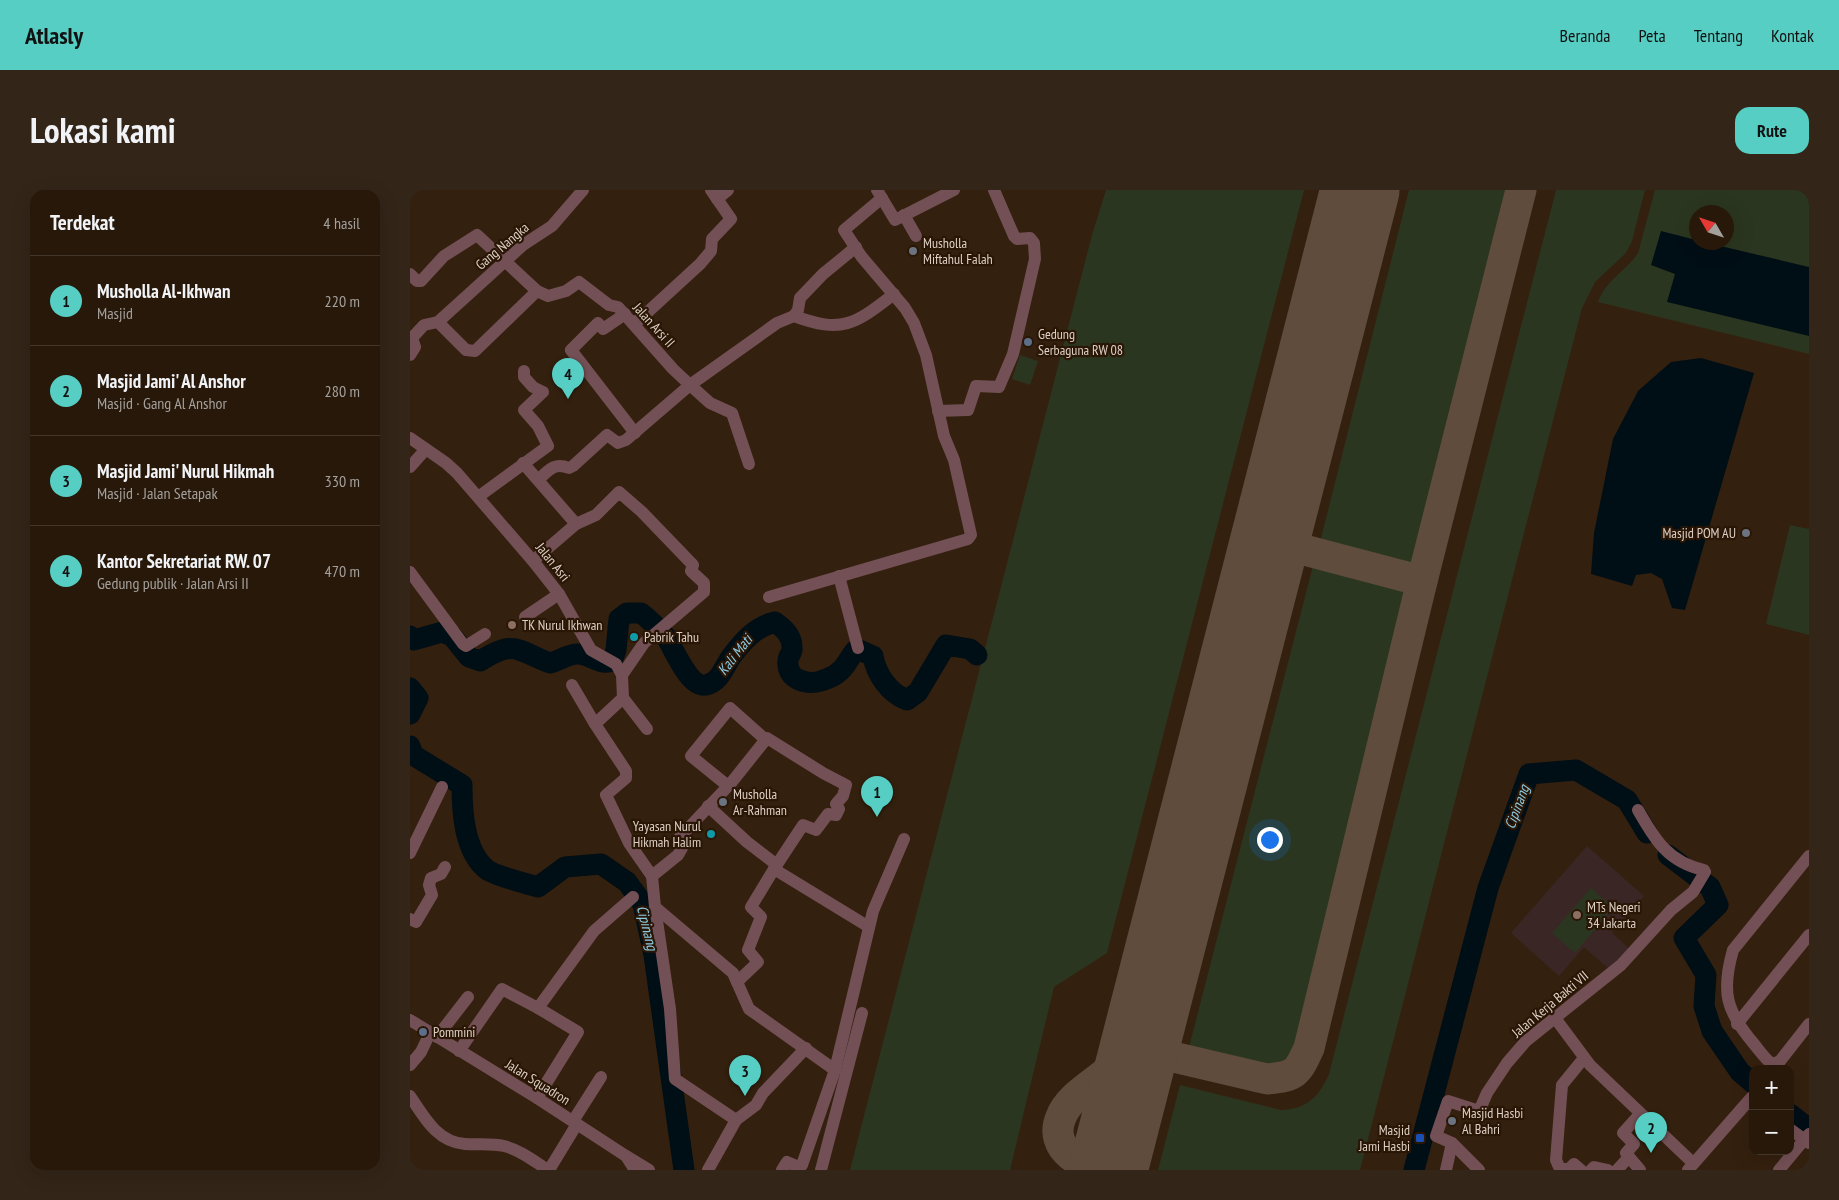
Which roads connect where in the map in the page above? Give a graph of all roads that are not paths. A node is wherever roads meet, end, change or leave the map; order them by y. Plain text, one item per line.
1 (583, 190) edge
2 (728, 190) edge
3 (954, 190) edge
4 (994, 190) edge
5 (714, 194) edge
6 (879, 194) edge
7 (899, 217) junction
8 (916, 236) dead end
9 (856, 247) junction
10 (504, 262) junction
11 (410, 274) edge
12 (537, 291) junction
13 (894, 294) junction
14 (794, 316) junction
15 (629, 318) junction
16 (438, 322) junction
17 (410, 355) edge
18 (524, 371) dead end
19 (690, 385) junction
20 (938, 411) junction
21 (635, 433) junction
22 (410, 438) edge
23 (426, 449) junction
24 (523, 463) junction
25 (748, 464) dead end
26 (410, 467) edge
27 (538, 480) junction
28 (478, 497) junction
29 (576, 524) junction
30 (533, 561) junction
31 (410, 572) edge
32 (839, 576) junction
33 (559, 594) junction
34 (769, 597) dead end
35 (525, 617) dead end
36 (485, 634) dead end
37 (858, 648) dead end
38 (619, 670) junction
39 (572, 685) dead end
40 (623, 698) junction
41 (597, 722) junction
42 (646, 729) dead end
43 (766, 740) junction
44 (728, 786) junction
45 (442, 787) dead end
46 (708, 806) junction
47 (1638, 810) dead end
48 (904, 839) dead end
49 (410, 853) edge
50 (1809, 856) edge
51 (445, 867) dead end
52 (776, 867) junction
53 (652, 876) junction
54 (633, 897) dead end
55 (655, 907) junction
56 (410, 919) edge
57 (869, 927) junction
58 (1809, 935) edge
59 (737, 982) junction
60 (468, 997) dead end
61 (538, 1008) junction
62 (862, 1013) dead end
63 (1555, 1018) junction
64 (410, 1020) edge
65 (1737, 1024) junction
66 (1809, 1024) edge
67 (433, 1035) junction
68 (806, 1048) junction
69 (459, 1051) junction
70 (1584, 1058) junction
71 (410, 1065) edge
72 (835, 1070) junction
73 (600, 1077) dead end
74 (410, 1096) edge
75 (537, 1098) junction
76 (1749, 1100) edge
77 (1640, 1114) junction
78 (736, 1120) junction
79 (575, 1123) junction
80 (1794, 1131) edge
81 (1807, 1138) edge
82 (1452, 1143) junction
83 (626, 1156) junction
84 (1629, 1156) junction
85 (1691, 1167) edge
86 (548, 1170) edge
87 (635, 1170) edge
88 (650, 1170) edge
89 (708, 1170) edge
90 (782, 1170) edge
91 (821, 1170) edge
92 (1446, 1170) edge
93 (1479, 1170) edge
94 (1581, 1170) edge
95 (1591, 1170) edge
96 (1608, 1170) edge
97 (1618, 1170) edge
98 (1640, 1170) edge
99 (1779, 1170) edge

1 - 10 street, Gang Nangka
2 - 5 street
3 - 7 street
4 - 20 street
5 - 15 street
6 - 7 street
6 - 9 street
7 - 8 street
9 - 13 street
9 - 14 street
10 - 11 street
10 - 12 street
10 - 16 street, Gang Nangka
12 - 15 street, Jalan Arsi II
12 - 16 street
13 - 14 street
13 - 20 street
14 - 19 street
15 - 19 street, Jalan Arsi II
15 - 21 street
16 - 17 street
18 - 24 street
19 - 21 street
19 - 25 street, Jalan Arsi II
20 - 32 street
21 - 27 street
22 - 23 street, Jalan Asri
23 - 26 street
23 - 28 street, Jalan Asri
24 - 27 street
24 - 28 street
27 - 29 street
28 - 30 street, Jalan Asri
29 - 30 street
29 - 38 street
30 - 33 street, Jalan Asri
31 - 36 street
32 - 34 street
32 - 37 street
33 - 35 street
33 - 38 street, Jalan Asri
38 - 40 street
39 - 41 street
40 - 41 street
40 - 42 street
41 - 53 street
43 - 44 street
43 - 44 street
43 - 52 street
44 - 46 street
45 - 49 street
46 - 52 street
46 - 53 street
47 - 63 street, Jalan Kerja Bakti VII
48 - 57 street
50 - 65 street
51 - 56 street
52 - 57 street
52 - 59 street
53 - 55 street
54 - 61 street
55 - 59 street
55 - 78 street
57 - 72 street
58 - 65 street
59 - 68 street
60 - 67 street
61 - 69 street
61 - 75 street
62 - 91 street
63 - 70 street
63 - 82 street, Jalan Kerja Bakti VII
64 - 67 street, Jalan Squadron
65 - 66 street
67 - 69 street, Jalan Squadron
67 - 71 street
68 - 72 street
68 - 78 street
69 - 75 street, Jalan Squadron
70 - 77 street
70 - 94 street
72 - 90 street
73 - 79 street
74 - 86 street
75 - 79 street, Jalan Squadron
76 - 85 street
77 - 84 street
77 - 85 street
78 - 89 street
79 - 83 street, Jalan Squadron
79 - 86 street
80 - 81 street
81 - 99 street
82 - 92 street
82 - 93 street
83 - 87 street
83 - 88 street, Jalan Squadron
84 - 97 street
84 - 98 street
95 - 96 street

